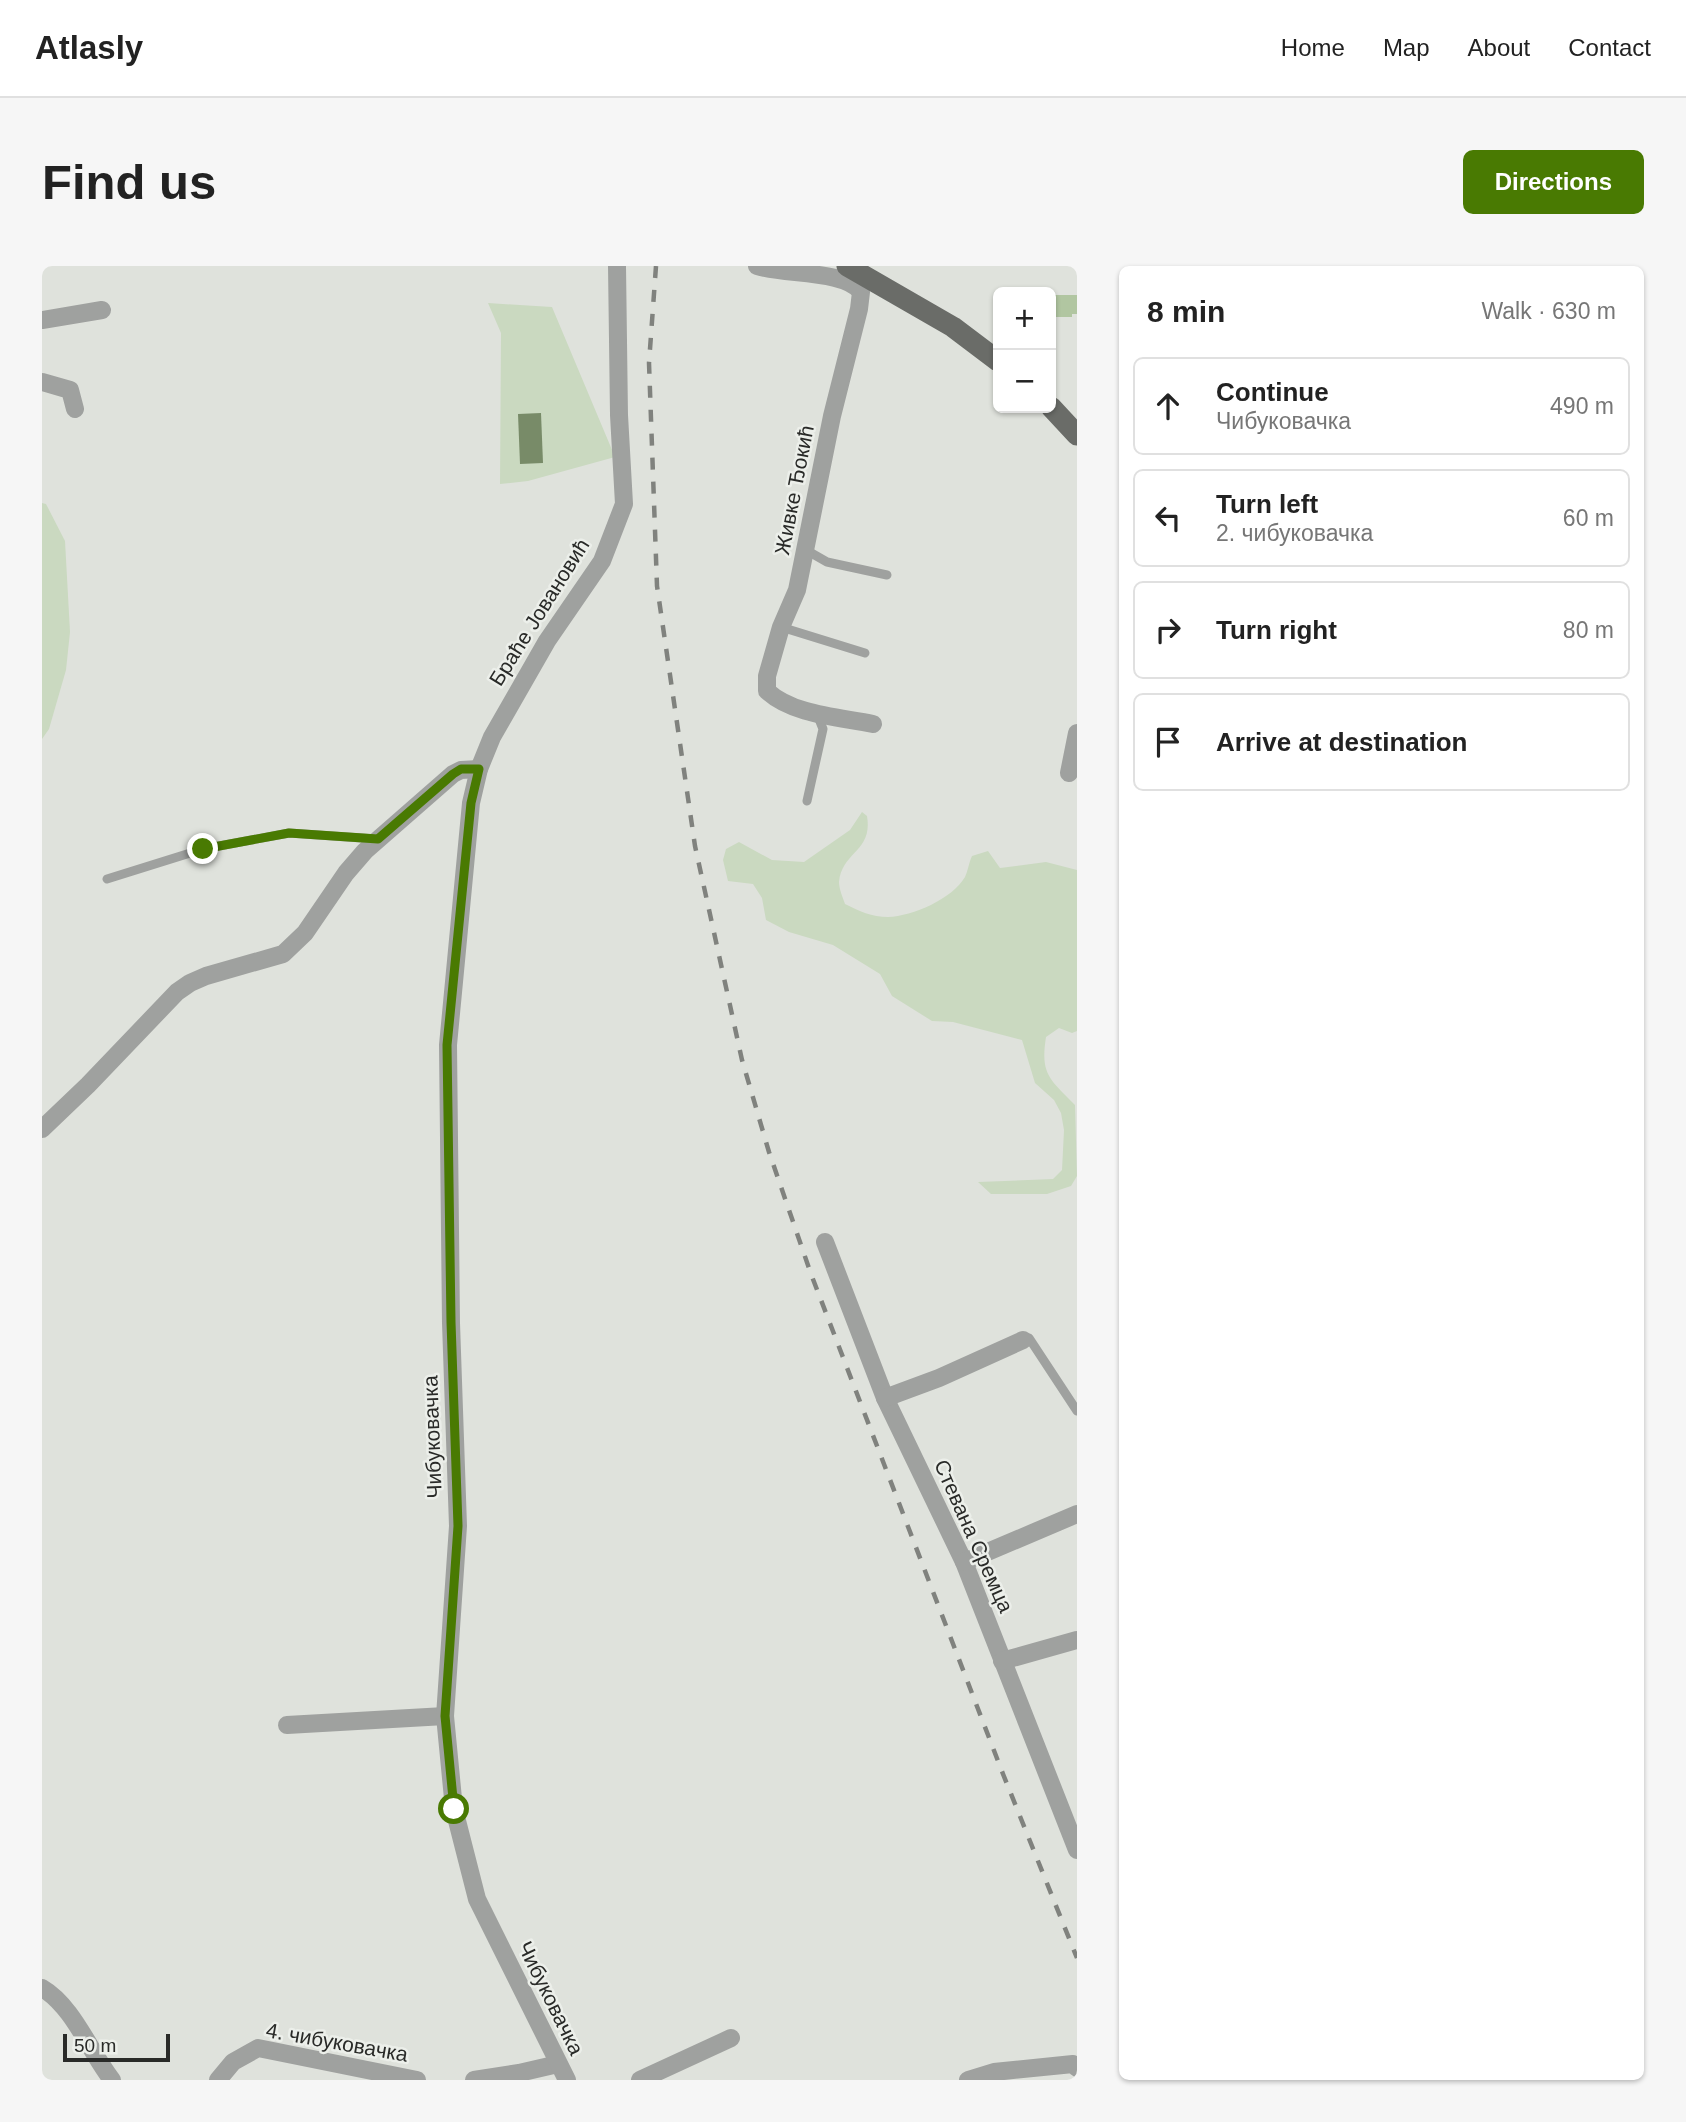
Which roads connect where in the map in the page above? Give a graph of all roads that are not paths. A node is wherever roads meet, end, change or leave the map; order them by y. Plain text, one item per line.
1 (617, 266) edge
2 (757, 266) edge
3 (847, 266) edge
4 (102, 310) dead end
5 (42, 320) edge
6 (993, 357) edge
7 (42, 382) edge
8 (75, 409) dead end
9 (1056, 412) edge
10 (1077, 435) edge
11 (806, 550) junction
12 (887, 575) dead end
13 (781, 627) junction
14 (865, 653) dead end
15 (816, 713) junction
16 (873, 724) dead end
17 (1077, 733) edge
18 (479, 769) junction
19 (1069, 773) dead end
20 (807, 801) dead end
21 (378, 839) junction
22 (107, 879) dead end
23 (42, 1129) edge
24 (825, 1242) dead end
25 (1023, 1340) joint
26 (885, 1398) junction
27 (1077, 1411) edge
28 (1077, 1514) edge
29 (964, 1562) junction
30 (1077, 1640) edge
31 (1002, 1661) junction
32 (445, 1716) junction
33 (287, 1725) dead end
34 (1077, 1850) edge
35 (42, 1988) edge
36 (731, 2038) dead end
37 (558, 2064) junction
38 (1077, 2068) edge
39 (112, 2080) edge
40 (218, 2080) edge
41 (417, 2080) edge
42 (474, 2080) edge
43 (567, 2080) edge
44 (640, 2080) edge
45 (968, 2080) edge

1 - 18 street, Браће Јовановић
2 - 11 street, Живке Ђокић
3 - 6 main road
4 - 5 street
7 - 8 street
9 - 10 main road
11 - 12 lane
11 - 13 street, Живке Ђокић
13 - 14 lane
13 - 15 street, Живке Ђокић
15 - 16 street, Живке Ђокић
15 - 20 lane
17 - 19 street
18 - 21 street
18 - 32 street, Чибуковачка
21 - 22 lane
21 - 23 street
24 - 26 street, Стевана Сремца
25 - 26 street
25 - 27 lane
26 - 29 street, Стевана Сремца
28 - 29 street
29 - 31 street, Стевана Сремца
30 - 31 street
31 - 34 street, Стевана Сремца
32 - 33 street
32 - 37 street, Чибуковачка
35 - 39 street
36 - 44 street
37 - 42 street
37 - 43 street, Чибуковачка
38 - 45 street
40 - 41 street, 4. чибуковачка

